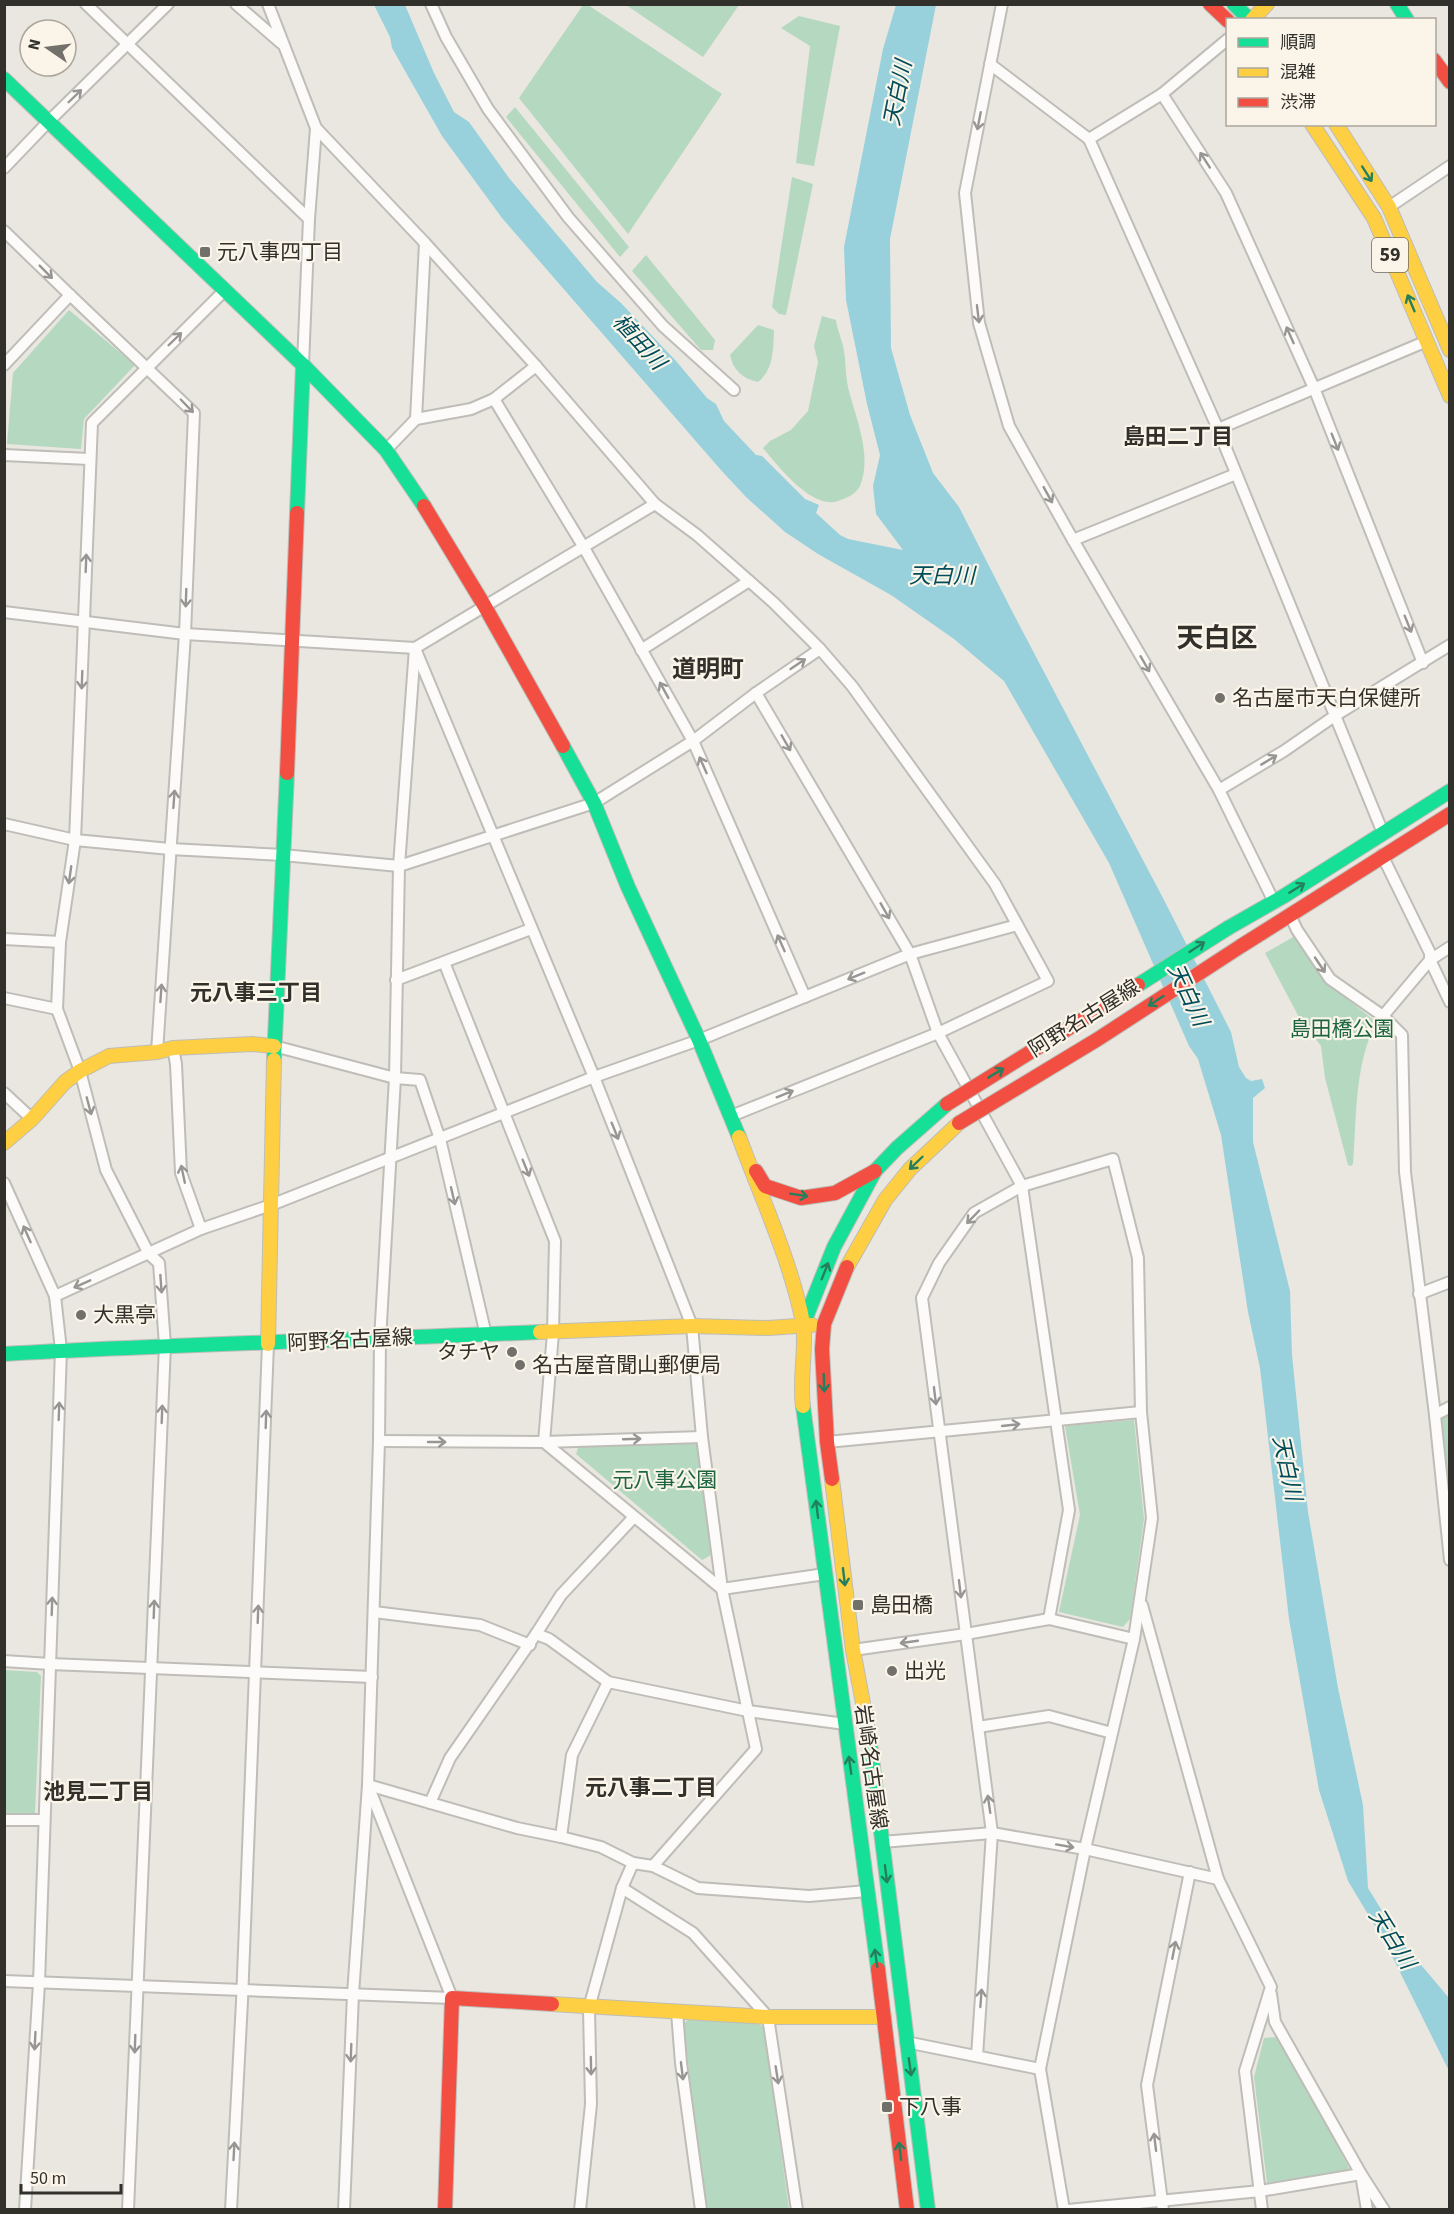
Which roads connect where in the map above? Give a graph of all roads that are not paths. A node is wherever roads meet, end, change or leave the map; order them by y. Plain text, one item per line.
1 (86, 4) edge
2 (168, 4) edge
3 (236, 4) edge
4 (268, 4) edge
5 (432, 4) edge
6 (1002, 4) edge
7 (1210, 4) edge
8 (1234, 4) edge
9 (1268, 4) edge
10 (1396, 4) edge
11 (1249, 18) edge
12 (1253, 18) edge
13 (1406, 18) edge
14 (1226, 20) edge
15 (1226, 40) edge
16 (127, 44) junction
17 (284, 46) junction
18 (1436, 63) edge
19 (990, 64) junction
20 (4, 79) edge
21 (1449, 82) edge
22 (1162, 94) junction
23 (49, 121) junction
24 (1313, 126) edge
25 (1337, 126) edge
26 (316, 128) junction
27 (1089, 139) junction
28 (1449, 166) edge
29 (4, 168) edge
30 (1389, 207) junction
31 (309, 219) junction
32 (4, 231) edge
33 (425, 243) junction
34 (225, 290) junction
35 (70, 296) junction
36 (1427, 341) junction
37 (1449, 350) edge
38 (4, 365) edge
39 (303, 365) junction
40 (536, 366) junction
41 (147, 367) junction
42 (1314, 388) junction
43 (734, 390) dead end
44 (1449, 396) edge
45 (494, 399) junction
46 (416, 419) junction
47 (1218, 429) junction
48 (386, 450) junction
49 (4, 455) edge
50 (90, 459) junction
51 (1236, 474) junction
52 (655, 504) junction
53 (1073, 540) junction
54 (583, 546) junction
55 (749, 581) junction
56 (484, 605) junction
57 (4, 612) edge
58 (84, 622) junction
59 (185, 634) junction
60 (291, 640) junction
61 (1449, 645) edge
62 (415, 648) junction
63 (820, 649) junction
64 (641, 650) junction
65 (1423, 663) junction
66 (756, 693) junction
67 (1336, 715) junction
68 (693, 741) junction
69 (1219, 790) junction
70 (1449, 791) edge
71 (594, 803) junction
72 (1449, 814) edge
73 (4, 824) edge
74 (1383, 833) junction
75 (492, 835) junction
76 (75, 840) junction
77 (170, 849) junction
78 (283, 855) junction
79 (1382, 855) junction
80 (399, 866) junction
81 (1274, 902) junction
82 (1290, 915) junction
83 (1017, 925) junction
84 (531, 929) junction
85 (4, 939) edge
86 (60, 942) junction
87 (1449, 947) edge
88 (910, 954) junction
89 (1430, 960) junction
90 (444, 962) junction
91 (396, 980) junction
92 (805, 997) junction
93 (4, 998) edge
94 (1449, 1002) edge
95 (57, 1009) junction
96 (1383, 1016) junction
97 (938, 1033) junction
98 (699, 1040) junction
99 (274, 1046) junction
100 (173, 1048) junction
101 (157, 1052) junction
102 (80, 1071) junction
103 (594, 1077) junction
104 (396, 1078) junction
105 (4, 1093) edge
106 (504, 1114) junction
107 (731, 1116) junction
108 (32, 1119) junction
109 (440, 1139) junction
110 (4, 1143) edge
111 (742, 1148) junction
112 (391, 1156) junction
113 (875, 1171) junction
114 (4, 1183) edge
115 (1022, 1186) junction
116 (271, 1204) junction
117 (201, 1229) junction
118 (149, 1254) junction
119 (786, 1263) junction
120 (1449, 1282) edge
121 (1419, 1294) junction
122 (55, 1296) junction
123 (811, 1304) junction
124 (824, 1324) junction
125 (803, 1325) junction
126 (692, 1326) junction
127 (553, 1333) junction
128 (486, 1335) junction
129 (380, 1340) junction
130 (268, 1344) junction
131 (165, 1345) junction
132 (61, 1350) junction
133 (4, 1354) edge
134 (1449, 1407) edge
135 (1141, 1412) junction
136 (1435, 1415) junction
137 (1056, 1420) junction
138 (940, 1432) junction
139 (702, 1437) junction
140 (379, 1441) junction
141 (544, 1442) junction
142 (827, 1443) junction
143 (634, 1517) junction
144 (1447, 1518) edge
145 (1449, 1560) edge
146 (825, 1574) junction
147 (722, 1589) junction
148 (1141, 1602) junction
149 (374, 1612) junction
150 (1049, 1619) junction
151 (536, 1634) junction
152 (966, 1634) junction
153 (1134, 1639) junction
154 (530, 1645) junction
155 (853, 1650) junction
156 (4, 1661) edge
157 (50, 1665) junction
158 (152, 1667) junction
159 (256, 1673) junction
160 (372, 1677) junction
161 (608, 1682) junction
162 (748, 1711) junction
163 (845, 1724) junction
164 (978, 1727) junction
165 (1112, 1733) junction
166 (368, 1785) junction
167 (430, 1803) junction
168 (4, 1820) edge
169 (43, 1820) junction
170 (992, 1833) junction
171 (561, 1837) junction
172 (882, 1842) junction
173 (1085, 1849) junction
174 (633, 1863) junction
175 (653, 1866) junction
176 (1190, 1872) junction
177 (1218, 1879) junction
178 (621, 1888) junction
179 (867, 1892) junction
180 (4, 1981) edge
181 (39, 1983) junction
182 (138, 1986) junction
183 (1271, 1988) junction
184 (242, 1991) junction
185 (353, 1994) junction
186 (452, 1998) junction
187 (589, 2008) junction
188 (677, 2012) junction
189 (768, 2017) junction
190 (884, 2017) junction
191 (906, 2042) junction
192 (977, 2056) junction
193 (1040, 2069) junction
194 (1361, 2174) junction
195 (1260, 2191) junction
196 (1162, 2205) edge
197 (25, 2210) edge
198 (128, 2210) edge
199 (231, 2210) edge
200 (344, 2210) edge
201 (445, 2210) edge
202 (580, 2210) edge
203 (701, 2210) edge
204 (797, 2210) edge
205 (907, 2210) edge
206 (928, 2210) edge
207 (1066, 2210) edge
208 (1262, 2210) edge
209 (1366, 2210) edge
210 (1384, 2210) edge

1 - 16 street
2 - 16 street
3 - 17 street
4 - 17 street
5 - 43 street
6 - 19 street
7 - 14 main road
8 - 11 main road
9 - 12 main road
10 - 13 main road
15 - 22 street
23 -> 16 street
16 - 31 street
17 - 26 street
18 - 21 main road
19 - 27 street
19 -> 53 street
20 - 23 main road
22 - 27 street
42 -> 22 street
23 - 29 street
23 - 34 main road
36 -> 24 main road, 59
25 -> 30 main road, 59
26 - 31 street
26 - 33 street
27 - 47 street
28 - 30 street
30 - 37 main road, 59
31 - 39 street
32 -> 35 street
33 - 40 street
33 - 46 street
34 - 39 main road
41 -> 34 street
35 - 38 street
35 - 41 street
36 - 42 street
36 - 44 main road, 59
39 - 48 main road
39 - 60 main road
40 - 45 street
40 - 52 street
41 - 50 street
41 -> 59 street
42 - 47 street
42 -> 65 street
45 - 46 street
45 - 54 street
46 - 48 street
47 - 51 street
48 - 56 main road
49 - 50 street
58 -> 50 street
51 - 53 street
51 - 67 street
52 - 54 street
52 - 55 street
53 -> 69 street
54 - 56 street
54 - 64 street
55 - 63 street
55 - 64 street
56 - 62 street
56 - 71 main road
57 - 58 street
58 - 59 street
58 -> 76 street
59 - 60 street
77 -> 59 street
60 - 62 street
60 - 78 main road
61 - 65 street
62 - 75 street
62 - 80 street
66 -> 63 street
63 - 83 street
68 -> 64 street
65 - 67 street
66 - 68 street
66 -> 88 street
69 -> 67 street
67 - 74 street
68 - 71 street
92 -> 68 street
69 - 81 street
70 - 74 main road, 阿野名古屋線
71 - 75 street
71 - 98 main road
72 - 79 main road, 阿野名古屋線
73 - 76 street
81 -> 74 main road, 阿野名古屋線
75 - 80 street
75 - 84 street
76 - 77 street
76 -> 86 street
77 - 78 street
101 -> 77 street
78 - 80 street
78 - 99 main road
79 - 82 main road, 阿野名古屋線
79 - 89 street
80 - 91 street
113 -> 81 main road, 阿野名古屋線, bridge
82 -> 96 street
82 -> 124 main road, 阿野名古屋線, bridge
83 - 88 street
83 - 97 street
84 - 90 street
84 - 103 street
85 - 86 street
86 - 95 street
87 - 89 street
88 -> 92 street
88 - 97 street
89 - 94 street
89 - 96 street
90 - 91 street
90 - 106 street
91 - 104 street
92 - 98 street
93 - 95 street
95 - 102 street
96 - 121 street
107 -> 97 street
97 - 115 street
98 - 103 street
98 - 107 main road
99 - 100 main road
99 - 104 street
99 - 116 main road
100 - 101 main road
117 -> 100 street
101 - 102 main road
102 - 108 main road
102 -> 118 street
103 - 106 street
103 -> 126 street
104 - 109 street
104 - 112 street
105 - 108 street
106 - 109 street
106 -> 127 street
107 - 111 main road
108 - 110 main road
109 - 112 street
109 -> 128 street
111 -> 113 main road
111 - 119 main road
112 - 116 street
112 - 129 street
123 -> 113 main road, 阿野名古屋線
122 -> 114 street
115 - 135 street
115 - 137 street
115 -> 138 street
116 - 117 street
116 - 130 main road
117 - 118 street
118 -> 122 street
118 -> 131 street
119 - 123 main road
119 - 125 main road
120 - 121 street
121 - 136 street
122 - 132 street
123 - 124 main road
123 - 125 main road, 阿野名古屋線
124 - 125 main road, 阿野名古屋線
124 -> 142 main road, 岩崎名古屋線
125 - 126 main road, 阿野名古屋線
146 -> 125 main road, 岩崎名古屋線
126 - 127 main road, 阿野名古屋線
126 - 139 street
127 - 128 main road, 阿野名古屋線
127 - 141 street
128 - 129 main road, 阿野名古屋線
129 - 130 main road, 阿野名古屋線
129 - 140 street
130 - 131 main road, 阿野名古屋線
159 -> 130 street
131 - 132 main road, 阿野名古屋線
158 -> 131 street
132 - 133 main road, 阿野名古屋線
157 -> 132 street
134 - 136 street
135 - 137 street
135 - 148 street
136 - 144 street
138 -> 137 street
137 - 150 street
138 - 142 street
138 -> 152 street
141 -> 139 street
139 - 147 street
140 -> 141 street
140 - 149 street
141 - 143 street
142 -> 155 main road, 岩崎名古屋線
143 - 147 street
143 - 151 street
144 - 145 street
146 - 147 street
146 - 163 main road, 岩崎名古屋線
147 - 162 street
148 - 153 street
148 - 177 street
149 - 154 street
149 - 160 street
150 - 152 street
150 - 153 street
151 - 154 street
151 - 161 street
152 -> 155 street
152 - 164 street
153 - 165 street
154 - 167 street
155 - 172 main road, 岩崎名古屋線
156 - 157 street
157 - 158 street
157 - 169 street
158 - 159 street
158 - 182 street
159 - 160 street
159 - 184 street
160 - 166 street
161 - 162 street
161 - 171 street
162 - 163 street
162 - 175 street
179 -> 163 main road, 岩崎名古屋線
164 - 165 street
170 -> 164 street
165 - 173 street
166 - 167 street
166 - 185 street
166 - 186 street
167 - 171 street
168 - 169 street
169 - 181 street
170 - 172 street
170 -> 173 street
192 -> 170 street
171 - 174 street
172 -> 191 main road, 岩崎名古屋線
173 - 176 street
173 - 193 street
174 - 175 street
174 - 178 street
175 - 179 street
176 - 177 street
196 -> 176 street
177 - 183 street
178 - 187 street
178 - 189 street
190 -> 179 main road, 岩崎名古屋線
180 - 181 street
181 - 182 street
181 -> 197 street
182 - 184 street
182 -> 198 street
183 - 194 street
183 - 195 street
184 - 185 street
199 -> 184 street
185 - 186 street
185 -> 200 street
186 - 187 main road
186 - 201 main road
187 - 188 main road
187 -> 202 street
188 - 189 main road
188 -> 203 street
189 - 190 main road
189 -> 204 street
205 -> 190 main road, 岩崎名古屋線
191 - 192 street
191 -> 206 main road, 岩崎名古屋線
192 - 193 street
193 - 207 street
194 - 195 street
194 - 209 street
194 - 210 street
195 - 196 street
195 - 208 street
196 - 207 street

